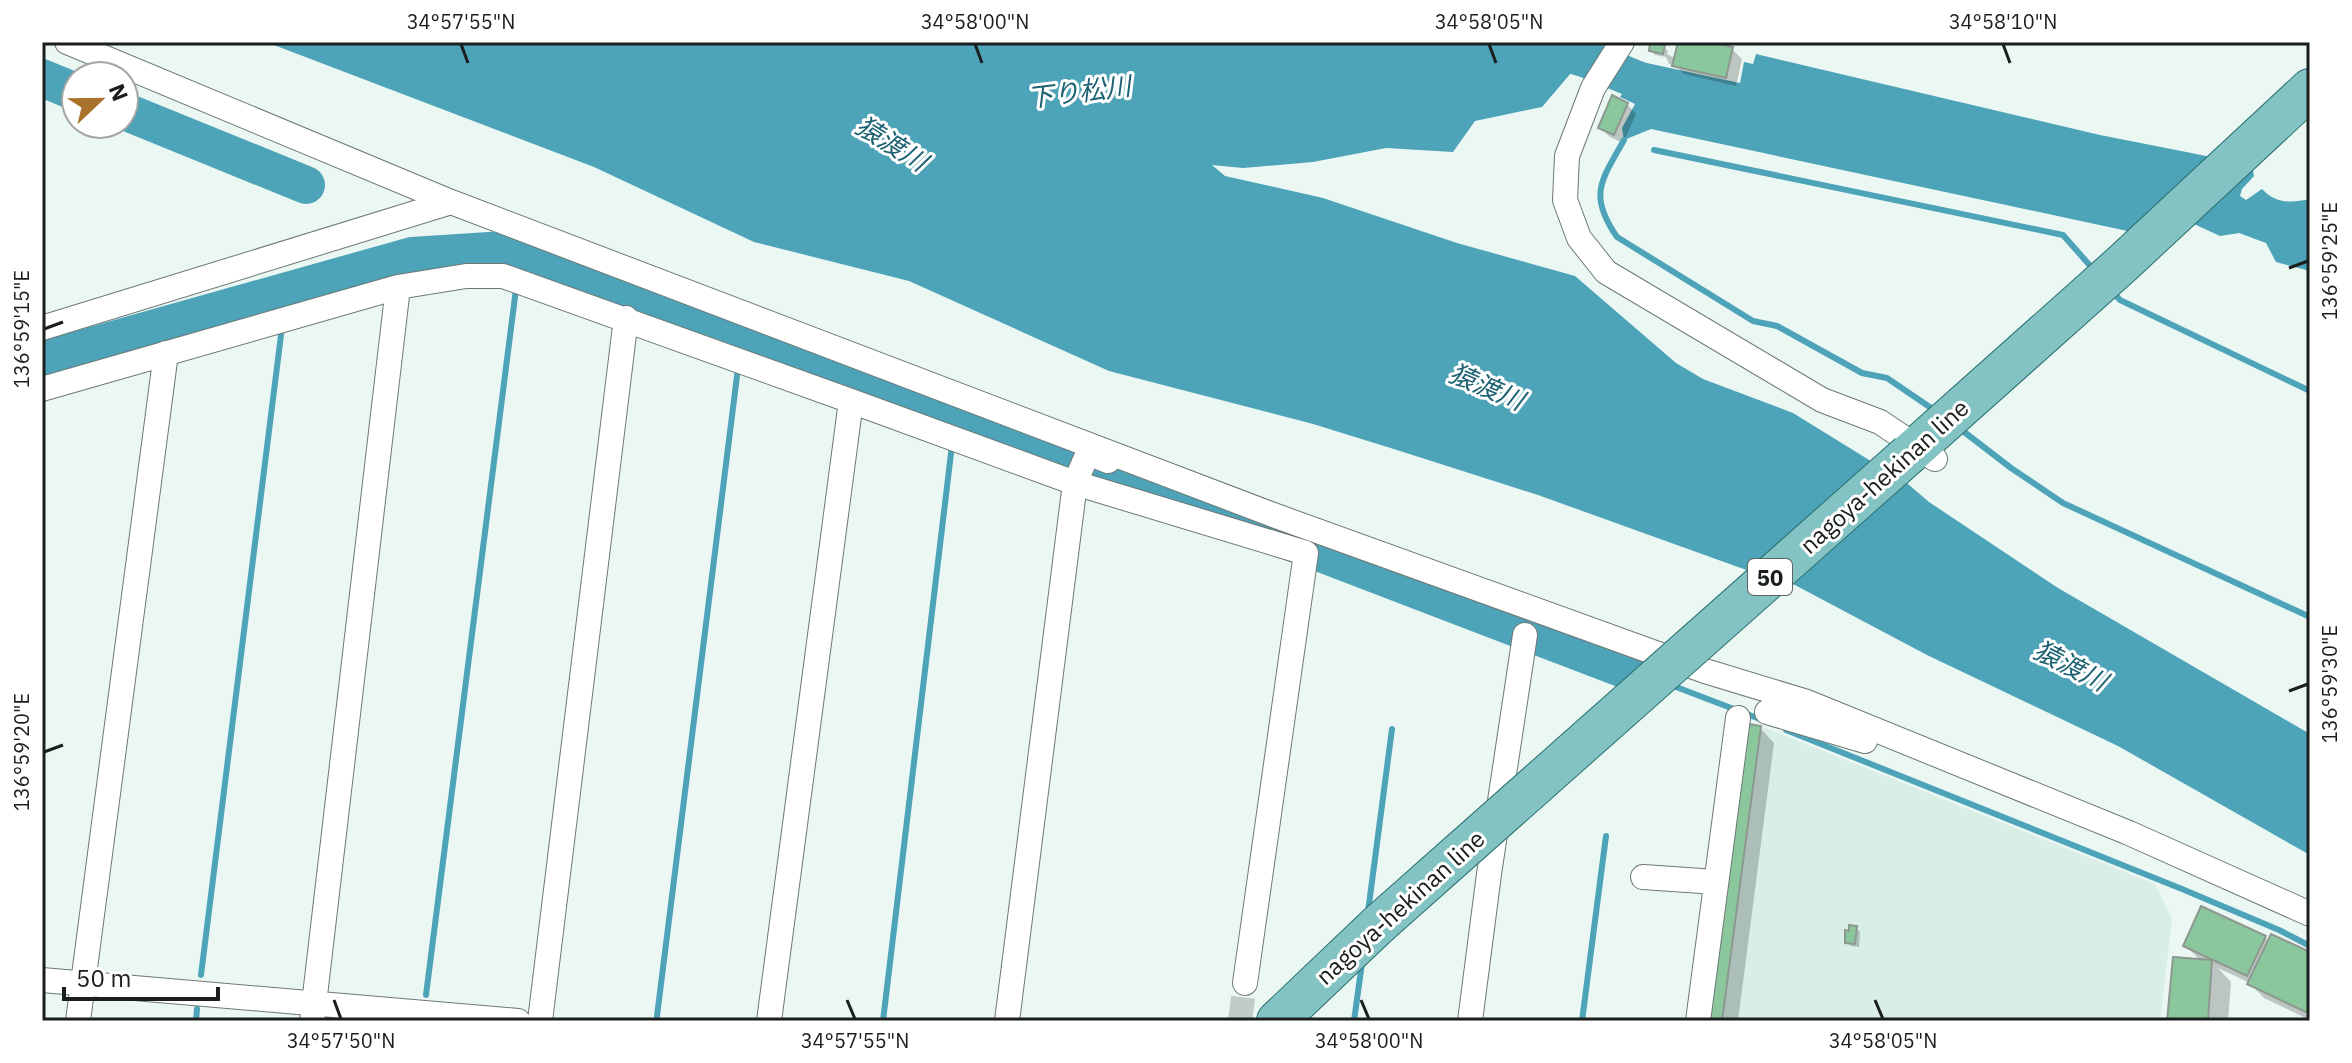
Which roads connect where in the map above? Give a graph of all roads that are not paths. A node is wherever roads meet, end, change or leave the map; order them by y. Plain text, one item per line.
1 (67, 42) edge
2 (1622, 42) edge
3 (2310, 89) edge
4 (451, 202) junction
5 (398, 287) junction
6 (626, 318) junction
7 (42, 328) edge
8 (166, 353) junction
9 (50, 386) edge
10 (851, 401) junction
11 (1931, 440) junction
12 (1179, 479) junction
13 (1076, 482) junction
14 (1525, 635) dead end
15 (1767, 712) dead end
16 (1738, 718) dead end
17 (1906, 742) junction
18 (1643, 877) dead end
19 (1716, 882) junction
20 (2310, 914) edge
21 (42, 980) edge
22 (83, 982) junction
23 (1245, 983) tunnel mouth
24 (313, 1012) edge
25 (78, 1021) edge
26 (518, 1021) edge
27 (540, 1021) edge
28 (769, 1021) edge
29 (1007, 1021) edge
30 (1277, 1021) edge
31 (1470, 1021) edge
32 (1698, 1021) edge

1 - 4 street
2 - 11 street
3 - 11 main road, nagoya-hekinan line / 50
4 - 7 street
4 - 12 street
5 - 6 street
5 - 8 street
5 - 24 street
6 - 10 street
6 - 27 street
8 - 9 street
8 - 22 street
10 - 13 street
10 - 28 street
11 - 30 main road, nagoya-hekinan line / 50, bridge
12 - 13 street
12 - 17 street
13 - 23 street
13 - 29 street
14 - 31 street
15 - 17 street
16 - 19 street
17 - 20 street
18 - 19 street
19 - 32 street
21 - 22 street
22 - 24 street
22 - 25 street
24 - 26 street

